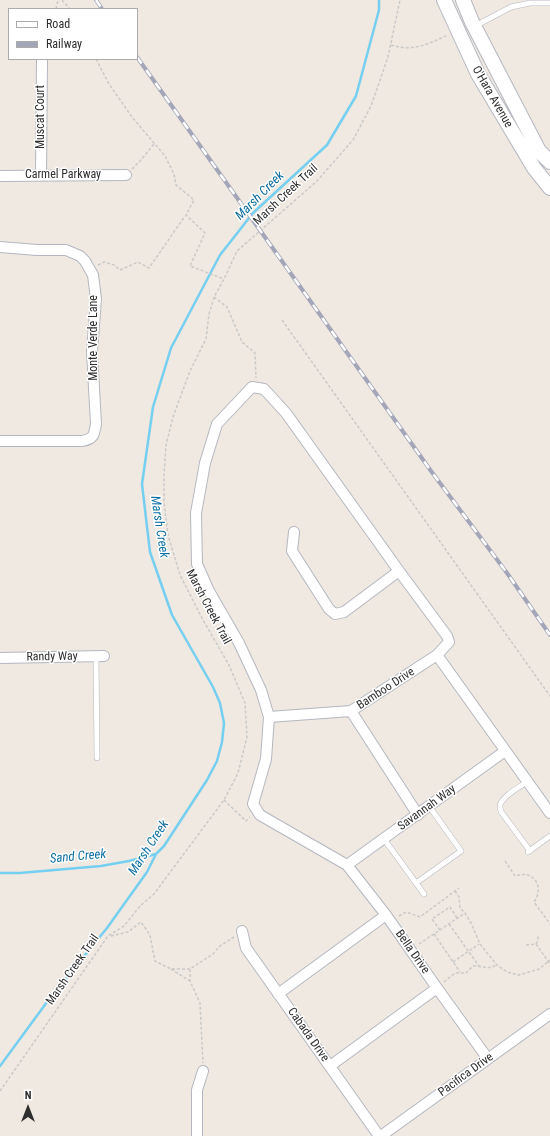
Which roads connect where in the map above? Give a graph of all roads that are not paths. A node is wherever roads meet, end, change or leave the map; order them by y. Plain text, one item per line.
1 (444, 0) edge
2 (463, 0) edge
3 (530, 1) edge
4 (550, 3) edge
5 (474, 26) junction
6 (42, 60) edge
7 (550, 162) edge
8 (41, 175) junction
9 (126, 175) road end
10 (0, 176) edge
11 (550, 188) edge
12 (0, 247) edge
13 (0, 441) edge
14 (294, 532) dead end
15 (399, 571) junction
16 (437, 655) junction
17 (100, 656) joint
18 (0, 658) edge
19 (351, 711) junction
20 (269, 717) junction
21 (505, 751) junction
22 (97, 758) dead end
23 (528, 782) junction
24 (429, 806) junction
25 (550, 813) edge
26 (418, 815) junction
27 (550, 836) edge
28 (384, 839) junction
29 (347, 865) junction
30 (416, 883) junction
31 (424, 894) dead end
32 (388, 918) junction
33 (242, 931) road end
34 (437, 988) junction
35 (278, 994) junction
36 (550, 1014) edge
37 (488, 1059) junction
38 (330, 1066) junction
39 (203, 1071) road end
40 (197, 1136) edge
41 (380, 1136) edge

1 - 11 street, O'Hara Avenue
2 - 5 street, O'Hara Avenue
3 - 4 lane
3 - 5 lane
5 - 7 street, O'Hara Avenue
6 - 8 street, Muscat Court
8 - 9 street, Carmel Parkway
8 - 10 street, Carmel Parkway
12 - 13 street, Monte Verde Lane
14 - 15 street
15 - 16 street
15 - 20 street
16 - 19 street, Bamboo Drive
16 - 21 street
17 - 18 street, Randy Way
17 - 22 lane
19 - 20 street, Bamboo Drive
19 - 26 street
20 - 29 street, Bella Drive
21 - 23 street
21 - 24 street, Savannah Way
23 - 25 street
23 - 27 lane
24 - 26 street, Savannah Way
24 - 30 lane
26 - 28 street, Savannah Way
28 - 29 street, Savannah Way
28 - 30 lane
29 - 32 street, Bella Drive
30 - 31 lane
32 - 34 street, Bella Drive
32 - 35 street
33 - 35 street, Cabada Drive
34 - 37 street, Bella Drive
34 - 38 street
35 - 38 street, Cabada Drive
36 - 37 street, Pacifica Drive
37 - 41 street, Pacifica Drive
38 - 41 street, Cabada Drive
39 - 40 street

